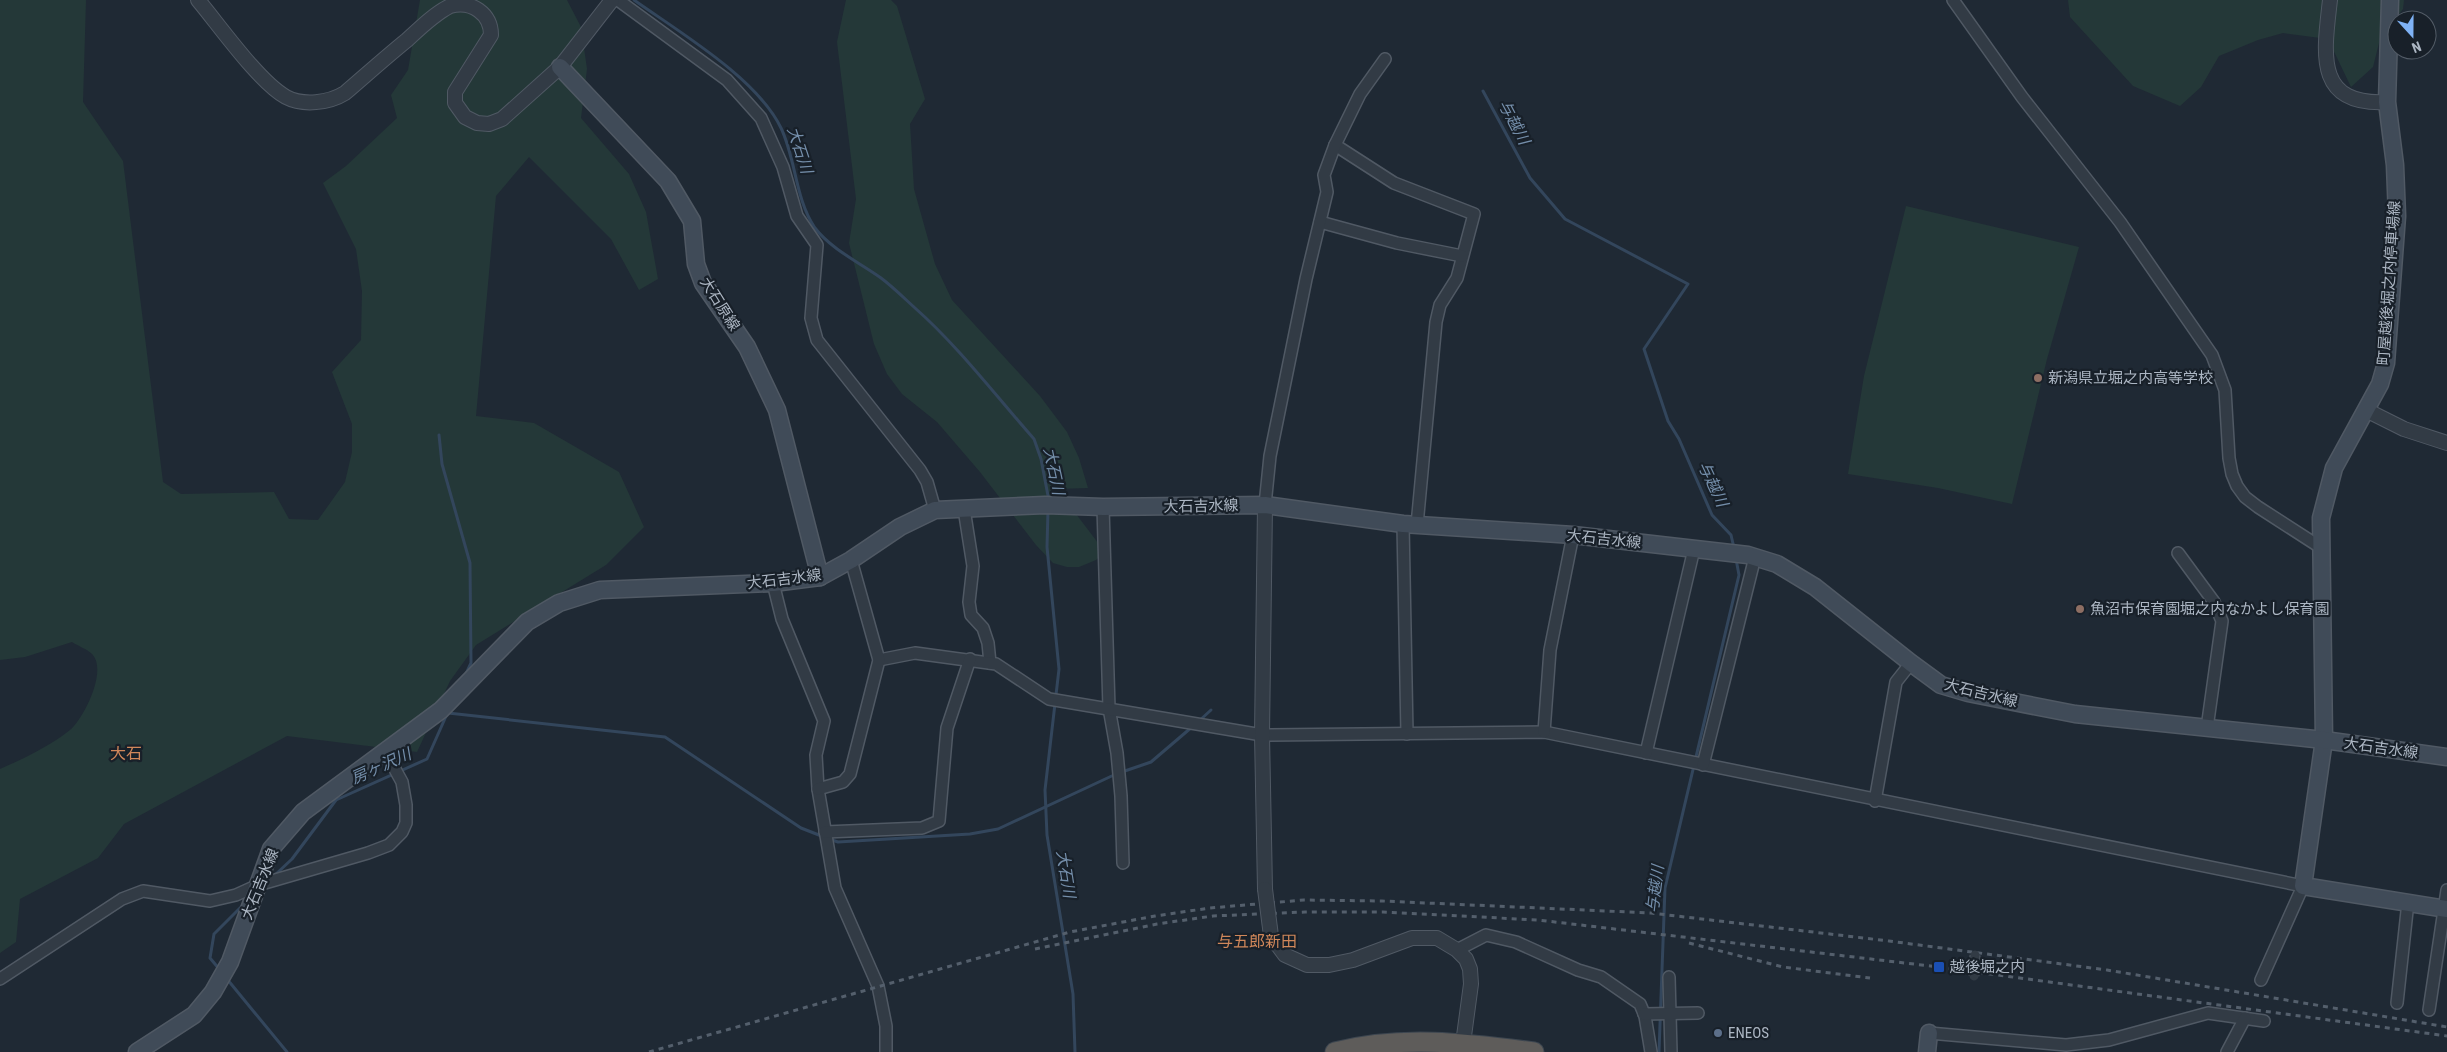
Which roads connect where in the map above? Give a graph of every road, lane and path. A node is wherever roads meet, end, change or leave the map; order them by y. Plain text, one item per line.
1 (198, 0) edge
2 (612, 0) edge
3 (618, 0) edge
4 (1953, 0) edge
5 (2330, 0) edge
6 (2390, 0) edge
7 (1385, 59) dead end
8 (560, 68) junction
9 (2387, 102) junction
10 (1335, 144) junction
11 (1320, 222) junction
12 (1462, 256) junction
13 (2366, 410) junction
14 (2447, 443) edge
15 (1264, 505) junction
16 (1103, 507) junction
17 (964, 509) junction
18 (935, 510) junction
19 (1410, 524) junction
20 (1573, 535) junction
21 (2320, 547) junction
22 (1694, 549) junction
23 (2178, 553) dead end
24 (1755, 557) junction
25 (851, 560) junction
26 (820, 577) junction
27 (773, 583) junction
28 (970, 659) junction
29 (879, 660) junction
30 (990, 663) junction
31 (1911, 663) junction
32 (1108, 708) junction
33 (2206, 728) junction
34 (1544, 732) junction
35 (1407, 734) junction
36 (1262, 735) junction
37 (2324, 740) junction
38 (386, 751) junction
39 (1646, 753) junction
40 (2447, 756) edge
41 (1704, 765) junction
42 (818, 789) junction
43 (1875, 801) junction
44 (825, 832) junction
45 (1123, 863) dead end
46 (258, 885) junction
47 (2303, 886) junction
48 (2447, 890) edge
49 (2408, 902) junction
50 (2446, 908) edge
51 (1457, 950) junction
52 (1975, 955) dead end
53 (1974, 976) dead end
54 (1669, 977) dead end
55 (0, 979) edge
56 (2261, 980) dead end
57 (2397, 1003) dead end
58 (2429, 1010) dead end
59 (1668, 1013) junction
60 (1698, 1013) dead end
61 (1650, 1014) junction
62 (2245, 1018) junction
63 (2264, 1021) dead end
64 (1929, 1033) joint
65 (1462, 1047) edge
66 (137, 1052) edge
67 (886, 1052) edge
68 (1335, 1052) edge
69 (1534, 1052) edge
70 (1651, 1052) edge
71 (1671, 1052) edge
72 (1927, 1052) edge
73 (2227, 1052) edge

1 - 8 street
2 - 8 street
3 - 18 street
4 - 21 street
5 - 9 street
6 - 9 main road, 町屋越後堀之内停車場線
7 - 10 street
8 - 26 main road, 大石原線
9 - 13 main road, 町屋越後堀之内停車場線
10 - 11 street
10 - 12 street
11 - 12 street
11 - 15 street
12 - 19 street
13 - 14 street
13 - 21 main road, 町屋越後堀之内停車場線
15 - 16 main road, 大石吉水線
15 - 19 main road, 大石吉水線
15 - 36 street
16 - 17 main road, 大石吉水線
16 - 32 street
17 - 18 main road, 大石吉水線
17 - 30 street
18 - 25 main road, 大石吉水線
19 - 20 main road, 大石吉水線
19 - 35 street
20 - 22 main road, 大石吉水線
20 - 34 street
21 - 37 main road, 町屋越後堀之内停車場線
22 - 24 main road, 大石吉水線
22 - 39 street
23 - 33 street
24 - 31 main road, 大石吉水線
24 - 41 street
25 - 26 main road, 大石吉水線
25 - 29 street
26 - 27 main road, 大石吉水線
27 - 38 main road, 大石吉水線
27 - 42 street
28 - 29 street
28 - 30 street
28 - 44 street
29 - 42 street
30 - 32 street
31 - 33 main road, 大石吉水線
31 - 43 street
32 - 36 street
32 - 45 street
33 - 37 main road, 大石吉水線
34 - 35 street
34 - 39 street
35 - 36 street
36 - 51 street, bridge
37 - 40 main road, 大石吉水線
37 - 47 main road, 町屋越後堀之内停車場線
38 - 46 main road, 大石吉水線
38 - 46 street
39 - 41 street
41 - 43 street
42 - 44 street
43 - 47 street
44 - 67 street
46 - 55 street
46 - 66 main road, 大石吉水線
47 - 49 main road
47 - 56 street
48 - 50 street
49 - 50 main road
49 - 57 street
50 - 58 street
51 - 61 street
51 - 65 street
52 - 53 street, bridge
54 - 59 street
59 - 60 street
59 - 61 street
59 - 71 street
61 - 70 street
62 - 63 street
62 - 64 street
62 - 73 street
64 - 72 main road
65 - 68 highway
65 - 69 highway

